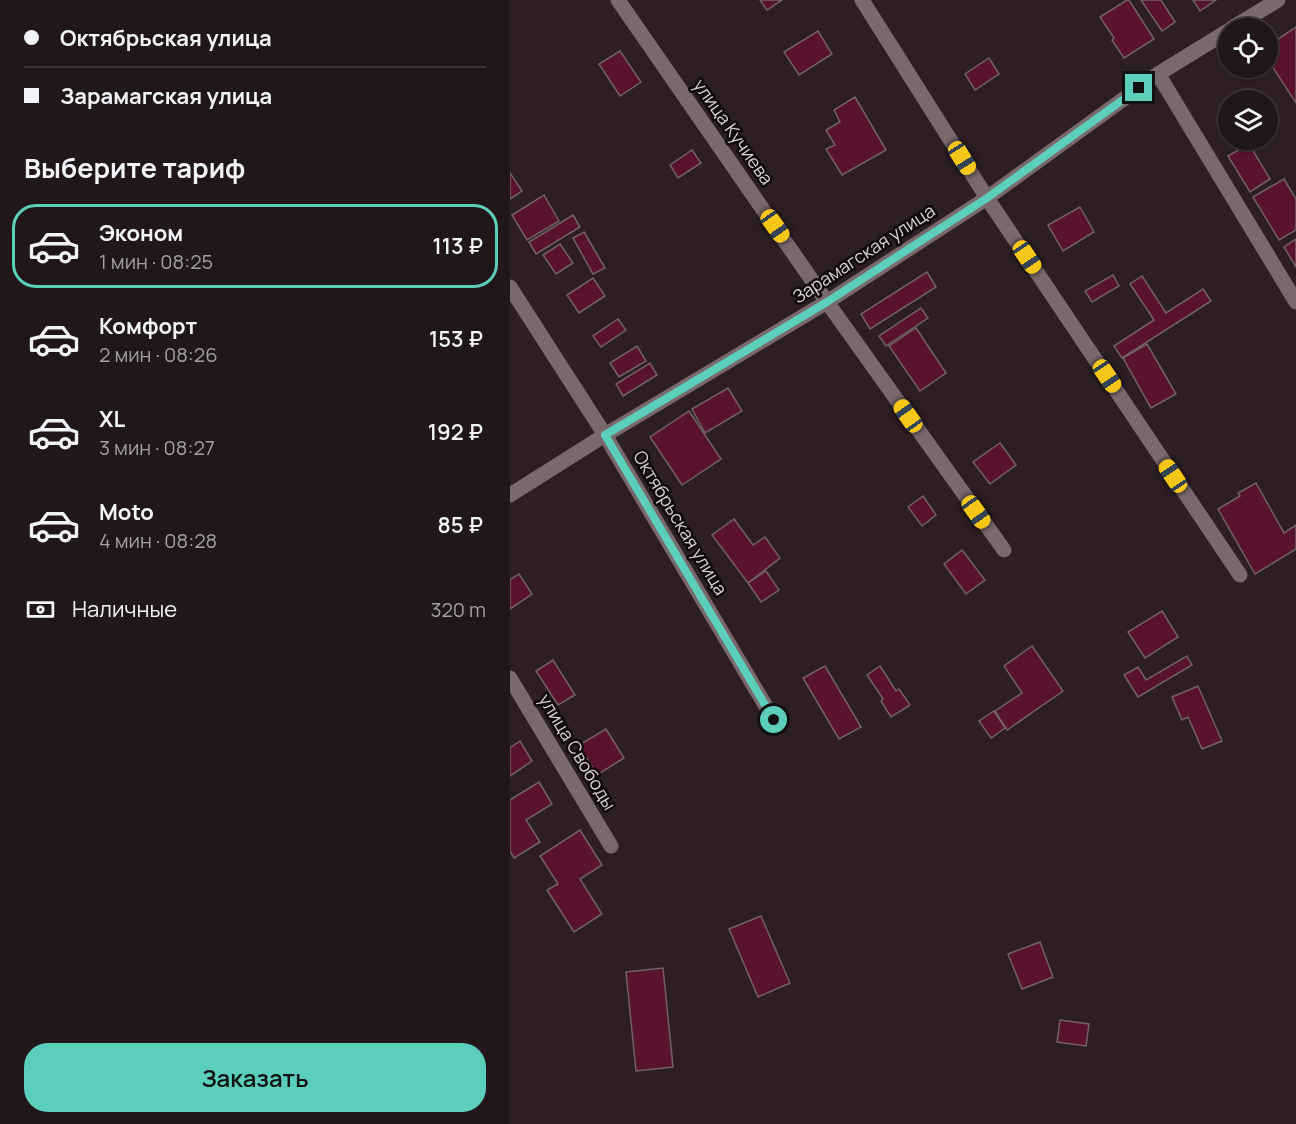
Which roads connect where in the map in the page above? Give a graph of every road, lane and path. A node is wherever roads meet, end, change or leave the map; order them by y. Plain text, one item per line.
1 (618, 0) edge
2 (862, 0) edge
3 (1278, 0) edge
4 (1248, 18) edge
5 (1218, 36) edge
6 (1158, 74) junction
7 (987, 198) junction
8 (510, 287) edge
9 (827, 302) junction
10 (1296, 302) edge
11 (605, 435) junction
12 (510, 495) edge
13 (1004, 550) dead end
14 (1240, 575) dead end
15 (510, 678) edge
16 (774, 720) dead end
17 (611, 846) dead end

1 - 9 street, улица Кучиева
2 - 7 street
3 - 4 street, Зарамагская улица
5 - 6 street, Зарамагская улица
6 - 7 street, Зарамагская улица
6 - 10 street
7 - 9 street, Зарамагская улица
7 - 14 street
8 - 11 street, Октябрьская улица
9 - 11 street, Зарамагская улица
9 - 13 street, улица Кучиева
11 - 12 street, Зарамагская улица
11 - 16 street, Октябрьская улица
15 - 17 street, улица Свободы

